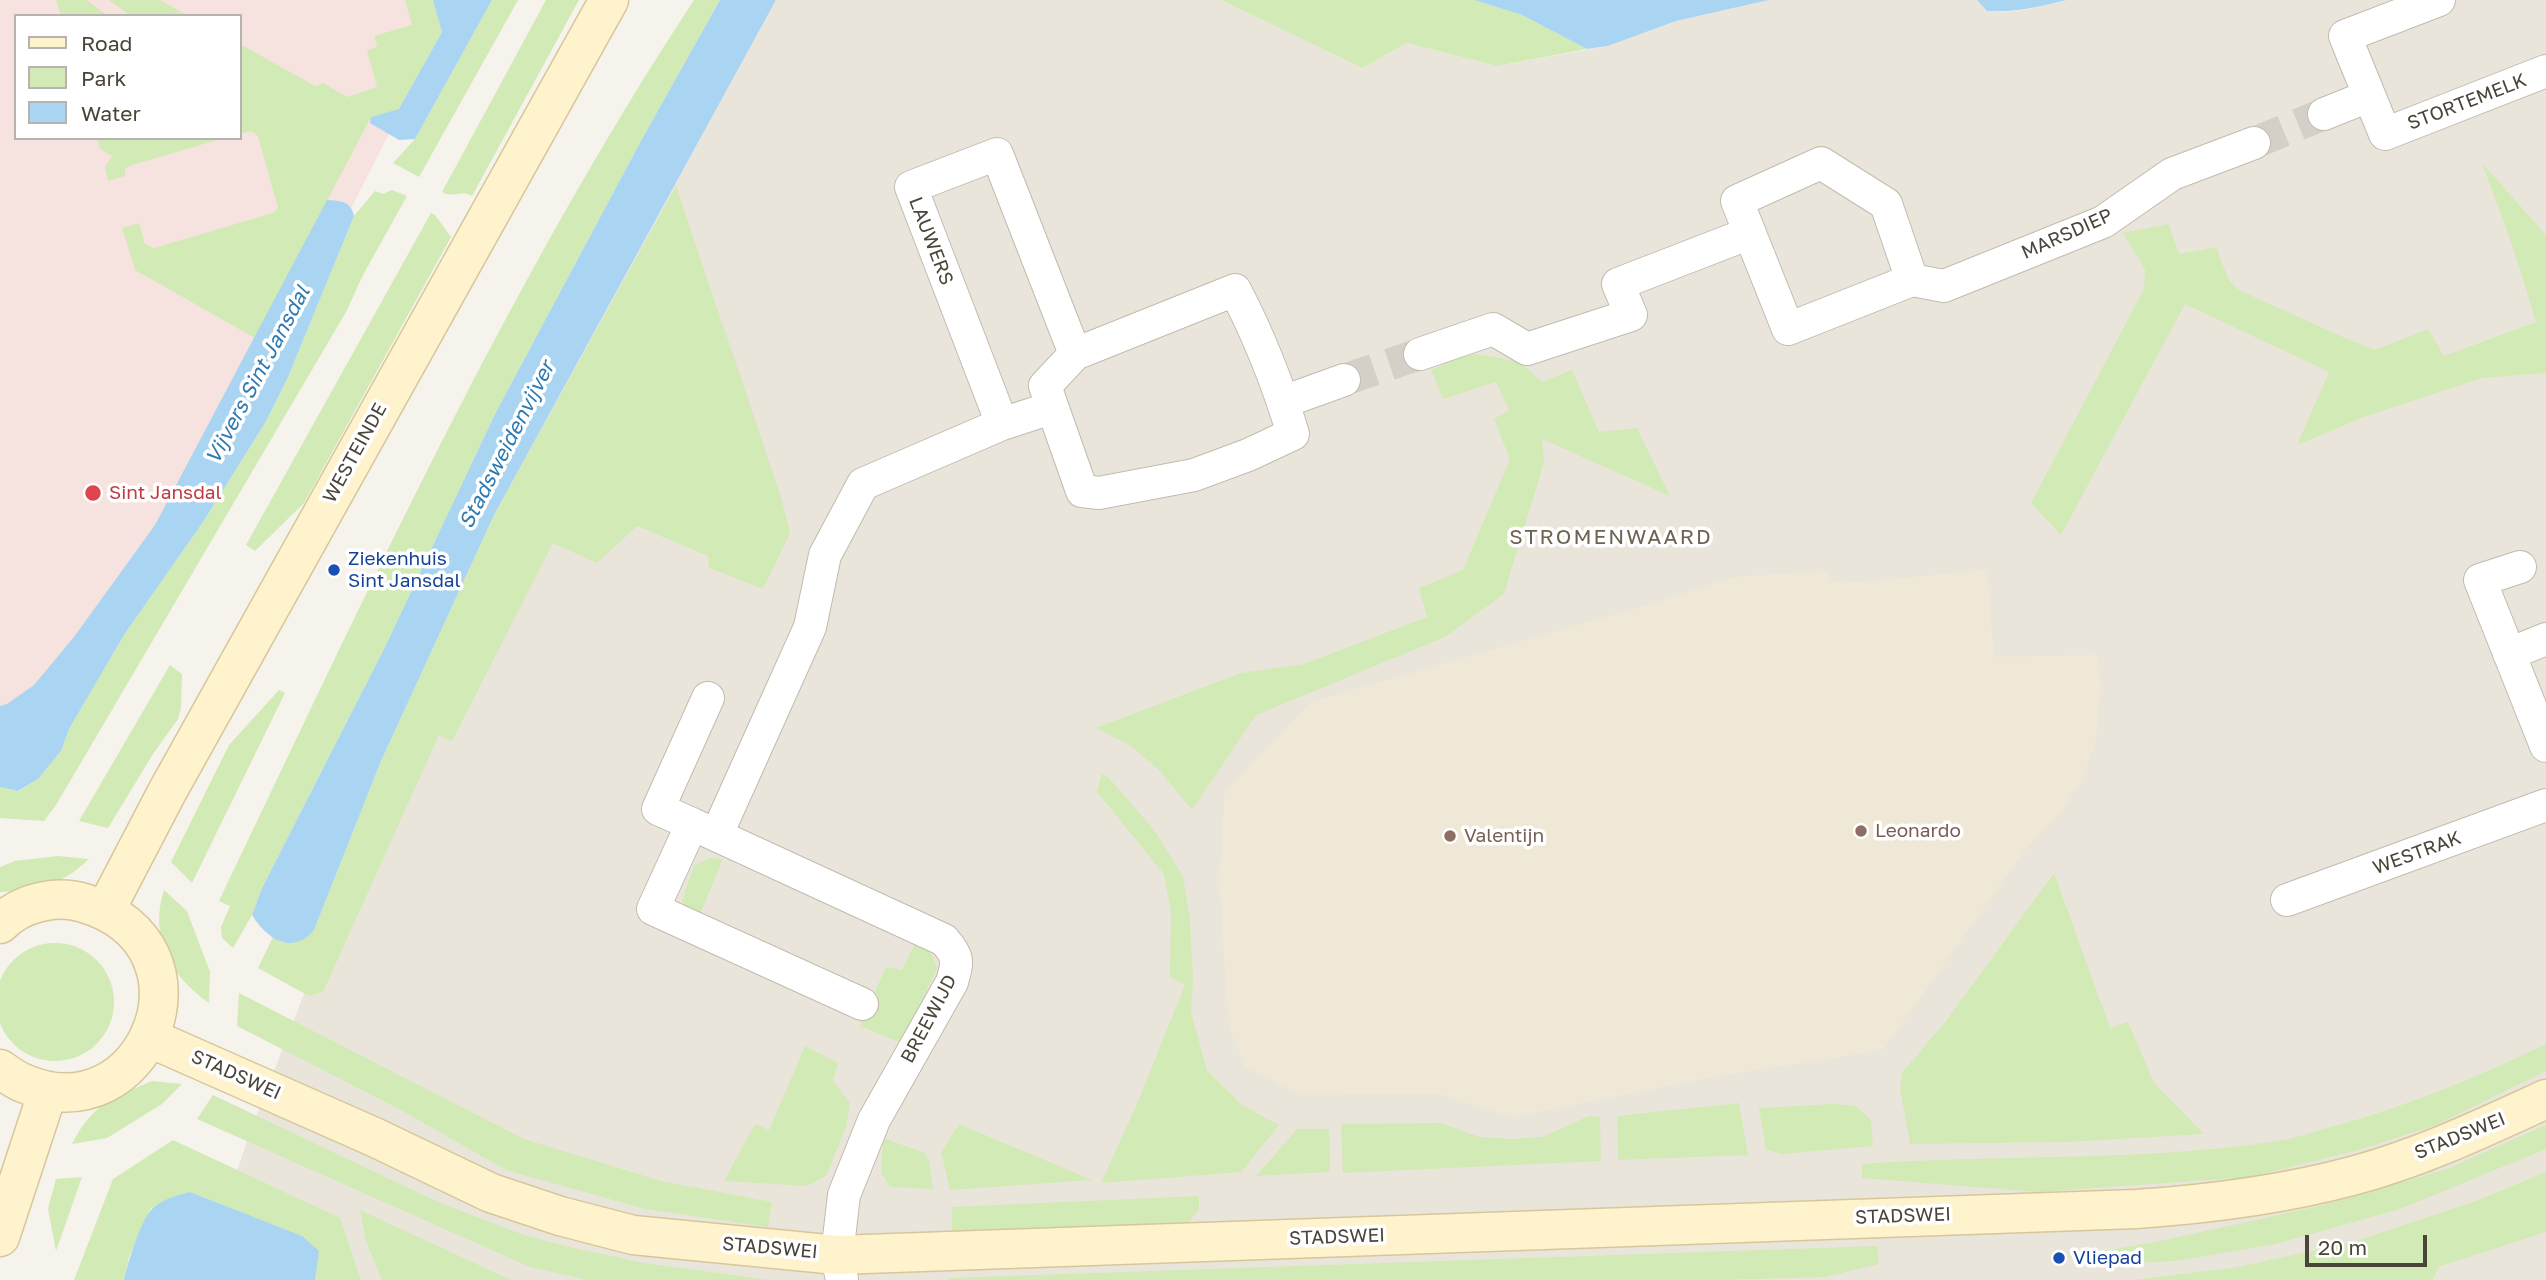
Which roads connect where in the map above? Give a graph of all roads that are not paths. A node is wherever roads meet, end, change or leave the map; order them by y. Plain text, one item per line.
1 (609, 0) edge
2 (2439, 0) edge
3 (2546, 71) edge
4 (2369, 96) junction
5 (2325, 114) tunnel mouth
6 (2254, 143) tunnel mouth
7 (1750, 233) junction
8 (1912, 280) junction
9 (1075, 354) junction
10 (1420, 354) tunnel mouth
11 (1344, 380) tunnel mouth
12 (1283, 402) junction
13 (1051, 408) junction
14 (1002, 424) junction
15 (2520, 566) dead end
16 (2546, 639) edge
17 (2509, 654) junction
18 (708, 698) dead end
19 (2546, 746) edge
20 (2546, 805) edge
21 (704, 829) junction
22 (2287, 900) dead end
23 (106, 909) junction
24 (0, 924) edge
25 (862, 1004) dead end
26 (150, 1038) junction
27 (0, 1069) edge
28 (48, 1091) junction
29 (2546, 1099) edge
30 (0, 1237) edge
31 (839, 1267) edge

1 - 23 street, WESTEINDE
2 - 4 street, STORTEMELK
3 - 4 street, STORTEMELK
4 - 5 street
6 - 8 street, MARSDIEP
7 - 8 street
7 - 8 street
7 - 10 street
9 - 12 street
9 - 13 street
9 - 14 street, LAUWERS
11 - 12 street
12 - 13 street
13 - 14 street
14 - 21 street
15 - 17 street
16 - 17 street
17 - 19 street
18 - 21 street, BREEWIJD
20 - 22 street, WESTRAK
21 - 25 street
21 - 31 street, BREEWIJD
23 - 24 street
23 - 26 street
26 - 28 street
26 - 31 street, STADSWEI
27 - 28 street
28 - 30 street
29 - 31 street, STADSWEI

